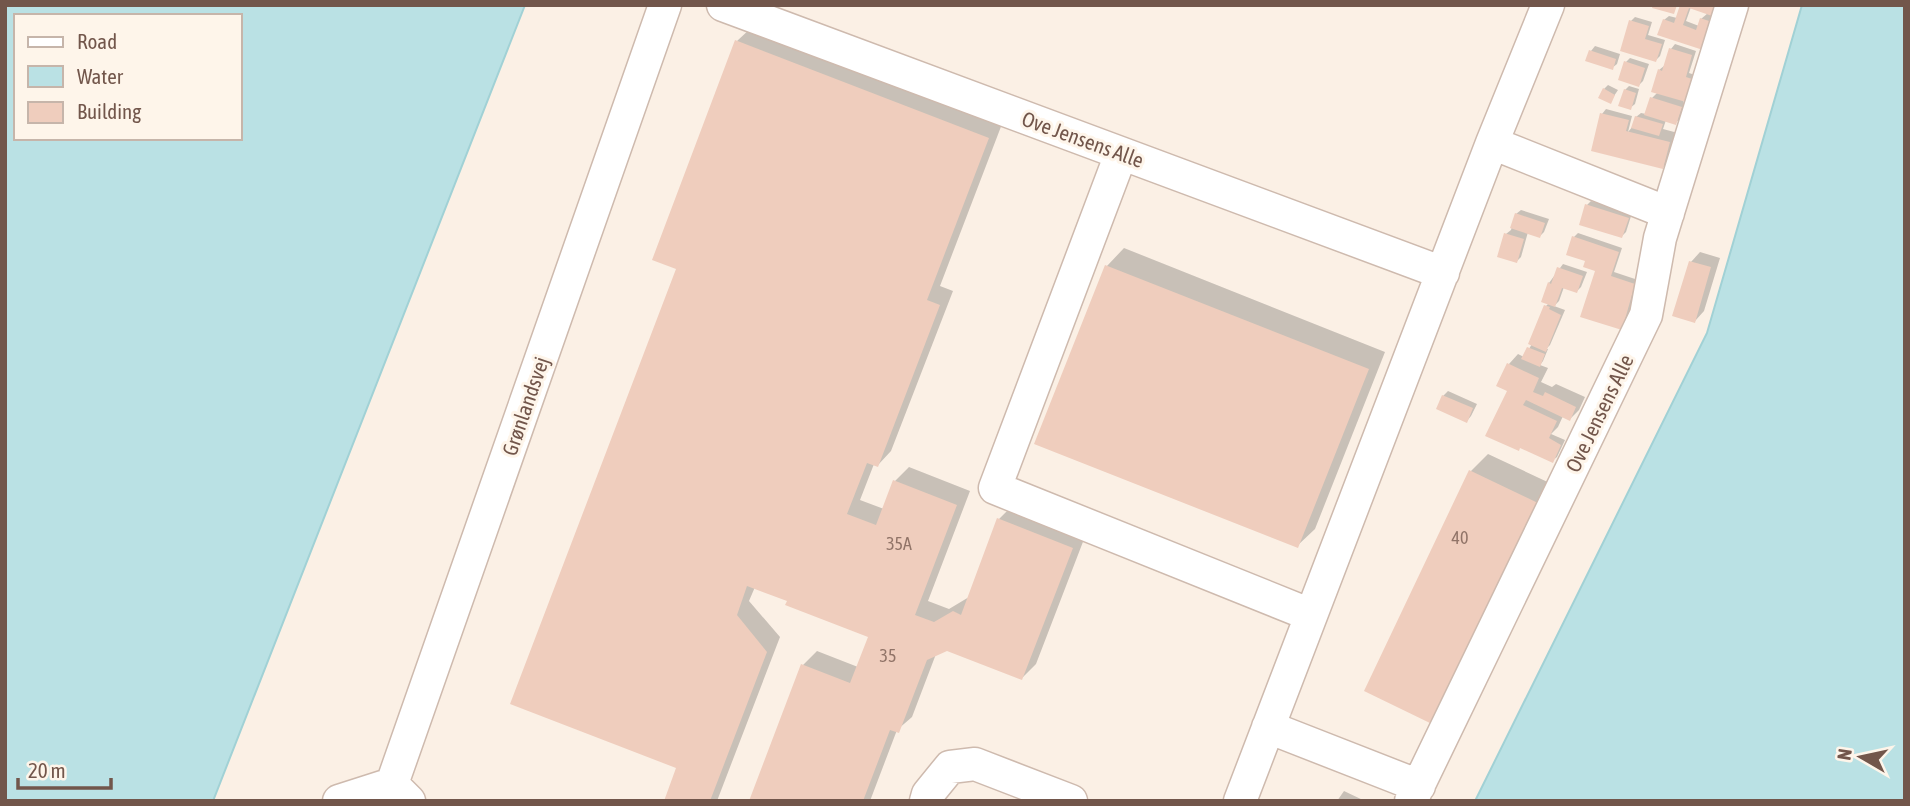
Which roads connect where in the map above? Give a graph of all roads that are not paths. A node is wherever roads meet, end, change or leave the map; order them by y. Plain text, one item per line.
1 (665, 5) edge
2 (723, 5) edge
3 (1548, 5) edge
4 (1732, 5) edge
5 (1492, 142) junction
6 (1121, 154) junction
7 (1668, 213) junction
8 (1443, 274) junction
9 (1311, 615) junction
10 (1268, 727) junction
11 (400, 793) edge
12 (1415, 793) edge
13 (339, 801) edge
14 (926, 801) edge
15 (1071, 801) edge
16 (1240, 801) edge

1 - 11 street, Grønlandsvej
2 - 6 street, Ove Jensens Alle
3 - 5 street
4 - 7 street, Ove Jensens Alle
5 - 7 street
5 - 8 street
6 - 8 street, Ove Jensens Alle
6 - 9 street
7 - 12 street, Ove Jensens Alle
8 - 9 street
9 - 10 street
10 - 12 street
10 - 16 street
11 - 13 street
14 - 15 street

